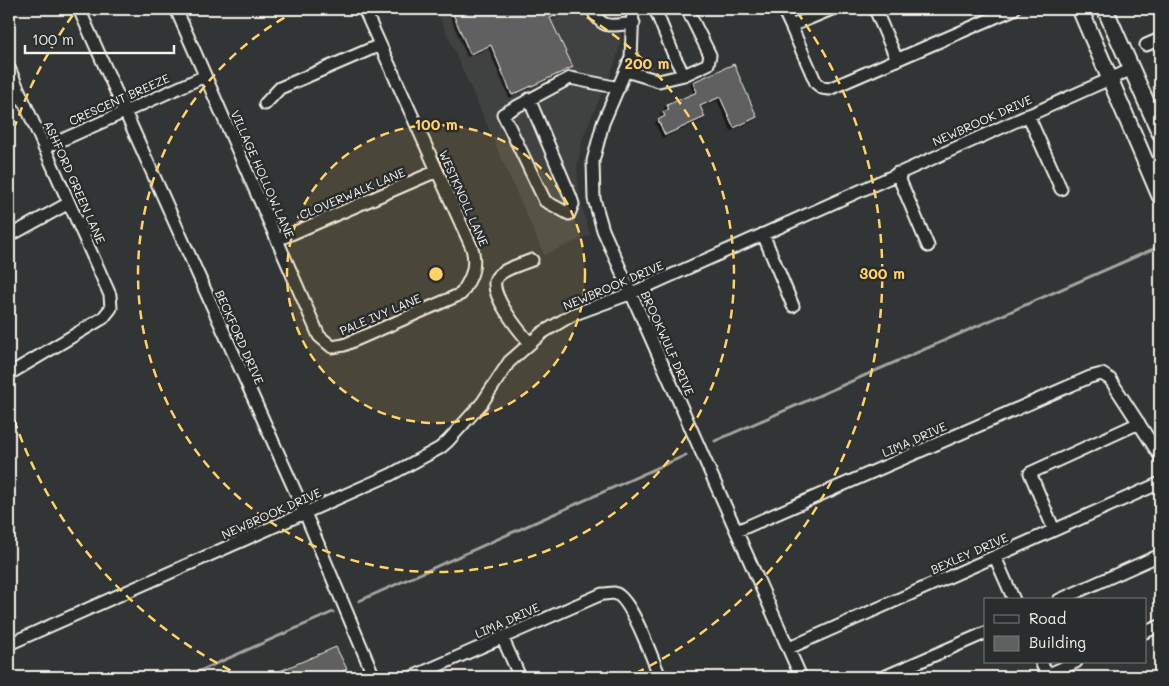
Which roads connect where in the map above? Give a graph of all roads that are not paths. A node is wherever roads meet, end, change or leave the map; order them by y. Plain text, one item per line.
1 (79, 9) edge
2 (176, 9) edge
3 (364, 9) edge
4 (592, 9) edge
5 (633, 9) edge
6 (655, 9) edge
7 (687, 9) edge
8 (783, 9) edge
9 (832, 9) edge
10 (874, 9) edge
11 (1014, 9) edge
12 (1080, 9) edge
13 (1105, 9) edge
14 (634, 24) junction
15 (791, 26) junction
16 (1160, 39) edge
17 (380, 45) junction
18 (1146, 45) dead end
19 (897, 60) junction
20 (9, 68) edge
21 (1132, 69) junction
22 (626, 70) junction
23 (684, 75) junction
24 (205, 76) junction
25 (1110, 78) junction
26 (620, 88) junction
27 (21, 95) junction
28 (529, 99) junction
29 (9, 101) edge
30 (265, 104) dead end
31 (123, 111) junction
32 (1028, 115) junction
33 (1160, 133) edge
34 (44, 148) junction
35 (437, 171) junction
36 (897, 173) junction
37 (1061, 188) dead end
38 (1160, 196) edge
39 (594, 199) junction
40 (69, 203) junction
41 (572, 204) junction
42 (763, 234) junction
43 (9, 236) edge
44 (277, 240) junction
45 (928, 246) dead end
46 (532, 260) dead end
47 (476, 263) joint
48 (632, 294) junction
49 (794, 306) dead end
50 (530, 343) junction
51 (332, 347) joint
52 (9, 374) edge
53 (1139, 423) junction
54 (1160, 456) edge
55 (1160, 483) edge
56 (305, 513) junction
57 (1054, 530) junction
58 (737, 531) junction
59 (1160, 555) edge
60 (995, 557) junction
61 (1013, 598) edge
62 (1063, 598) edge
63 (1160, 626) edge
64 (984, 632) edge
65 (1146, 632) edge
66 (502, 638) junction
67 (9, 644) edge
68 (789, 648) junction
69 (1072, 664) edge
70 (1044, 676) edge
71 (374, 677) edge
72 (412, 677) edge
73 (520, 677) edge
74 (660, 677) edge
75 (801, 677) edge
76 (884, 677) edge
77 (1072, 677) edge

1 - 31 street, BECKFORD DRIVE
2 - 24 street, VILLAGE HOLLOW LANE
3 - 17 street, WESTKNOLL LANE
4 - 14 street
5 - 14 street, BROOKWULF DRIVE
6 - 23 street
7 - 23 street
8 - 15 street
9 - 15 street
10 - 19 street
11 - 19 street
12 - 25 main road
13 - 21 main road
14 - 22 street, BROOKWULF DRIVE
15 - 19 street
16 - 18 street
17 - 30 street
17 - 35 street, WESTKNOLL LANE
20 - 27 street, ASHFORD GREEN LANE
21 - 25 street, NEWBROOK DRIVE
21 - 33 main road
22 - 23 street
22 - 26 street, BROOKWULF DRIVE
24 - 31 street, CRESCENT BREEZE
24 - 44 street, VILLAGE HOLLOW LANE
25 - 32 street, NEWBROOK DRIVE
25 - 38 main road
26 - 28 street
26 - 39 street, BROOKWULF DRIVE
27 - 29 street
27 - 34 street, ASHFORD GREEN LANE
28 - 41 street
28 - 41 street
31 - 34 street, CRESCENT BREEZE
31 - 56 street, BECKFORD DRIVE
32 - 36 street, NEWBROOK DRIVE
32 - 37 street
34 - 40 street, ASHFORD GREEN LANE
35 - 44 street, CLOVERWALK LANE
35 - 47 street, WESTKNOLL LANE
36 - 42 street, NEWBROOK DRIVE
36 - 45 street
39 - 41 street
39 - 48 street, BROOKWULF DRIVE
40 - 43 street
40 - 52 street, ASHFORD GREEN LANE
42 - 48 street, NEWBROOK DRIVE
42 - 49 street
44 - 51 street, VILLAGE HOLLOW LANE
46 - 50 street
47 - 51 street, PALE IVY LANE
48 - 50 street, NEWBROOK DRIVE
48 - 58 street, BROOKWULF DRIVE
50 - 56 street, NEWBROOK DRIVE
53 - 54 street
53 - 57 street
53 - 58 street, LIMA DRIVE
55 - 57 street, BEXLEY DRIVE
56 - 67 street, NEWBROOK DRIVE
56 - 71 street, BECKFORD DRIVE
57 - 60 street, BEXLEY DRIVE
58 - 68 street, BROOKWULF DRIVE
59 - 62 street
60 - 61 street
60 - 68 street, BEXLEY DRIVE
63 - 65 street
64 - 76 street
66 - 72 street, LIMA DRIVE
66 - 73 street
66 - 74 street, LIMA DRIVE
68 - 75 street, BROOKWULF DRIVE
69 - 70 street
69 - 77 street

